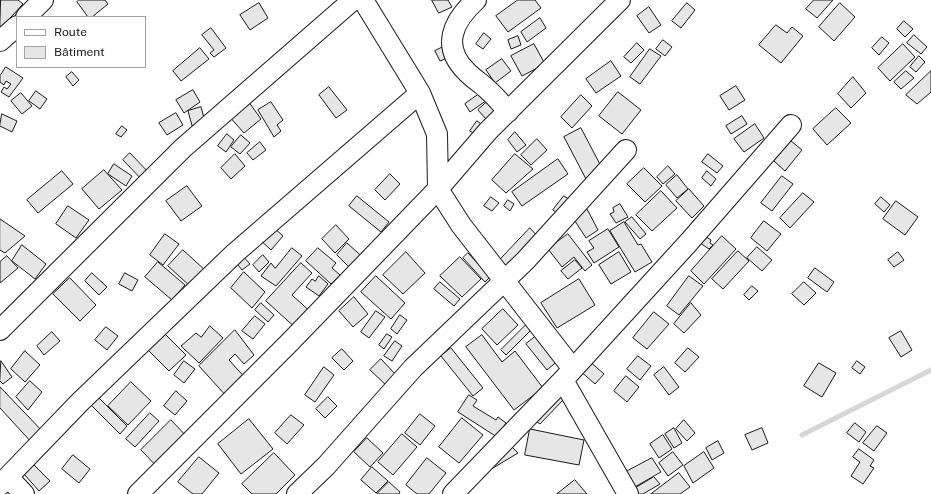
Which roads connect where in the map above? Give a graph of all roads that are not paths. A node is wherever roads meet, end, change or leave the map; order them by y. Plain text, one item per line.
1 (43, 0) edge
2 (353, 0) edge
3 (363, 0) edge
4 (476, 0) edge
5 (620, 0) edge
6 (27, 16) edge
7 (16, 27) edge
8 (0, 41) edge
9 (420, 93) junction
10 (508, 112) junction
11 (791, 125) dead end
12 (626, 150) dead end
13 (438, 189) junction
14 (506, 281) junction
15 (0, 330) edge
16 (568, 375) junction
17 (4, 481) edge
18 (24, 494) edge
19 (138, 494) edge
20 (297, 494) edge
21 (454, 494) edge
22 (628, 494) edge

1 - 6 street
2 - 15 street
3 - 9 street
4 - 10 street
5 - 10 street
7 - 8 street
9 - 13 street
9 - 17 street
10 - 13 street
11 - 16 street
12 - 14 street
13 - 14 street
13 - 19 street
14 - 16 street
14 - 20 street
16 - 21 street
16 - 22 street
17 - 18 street

